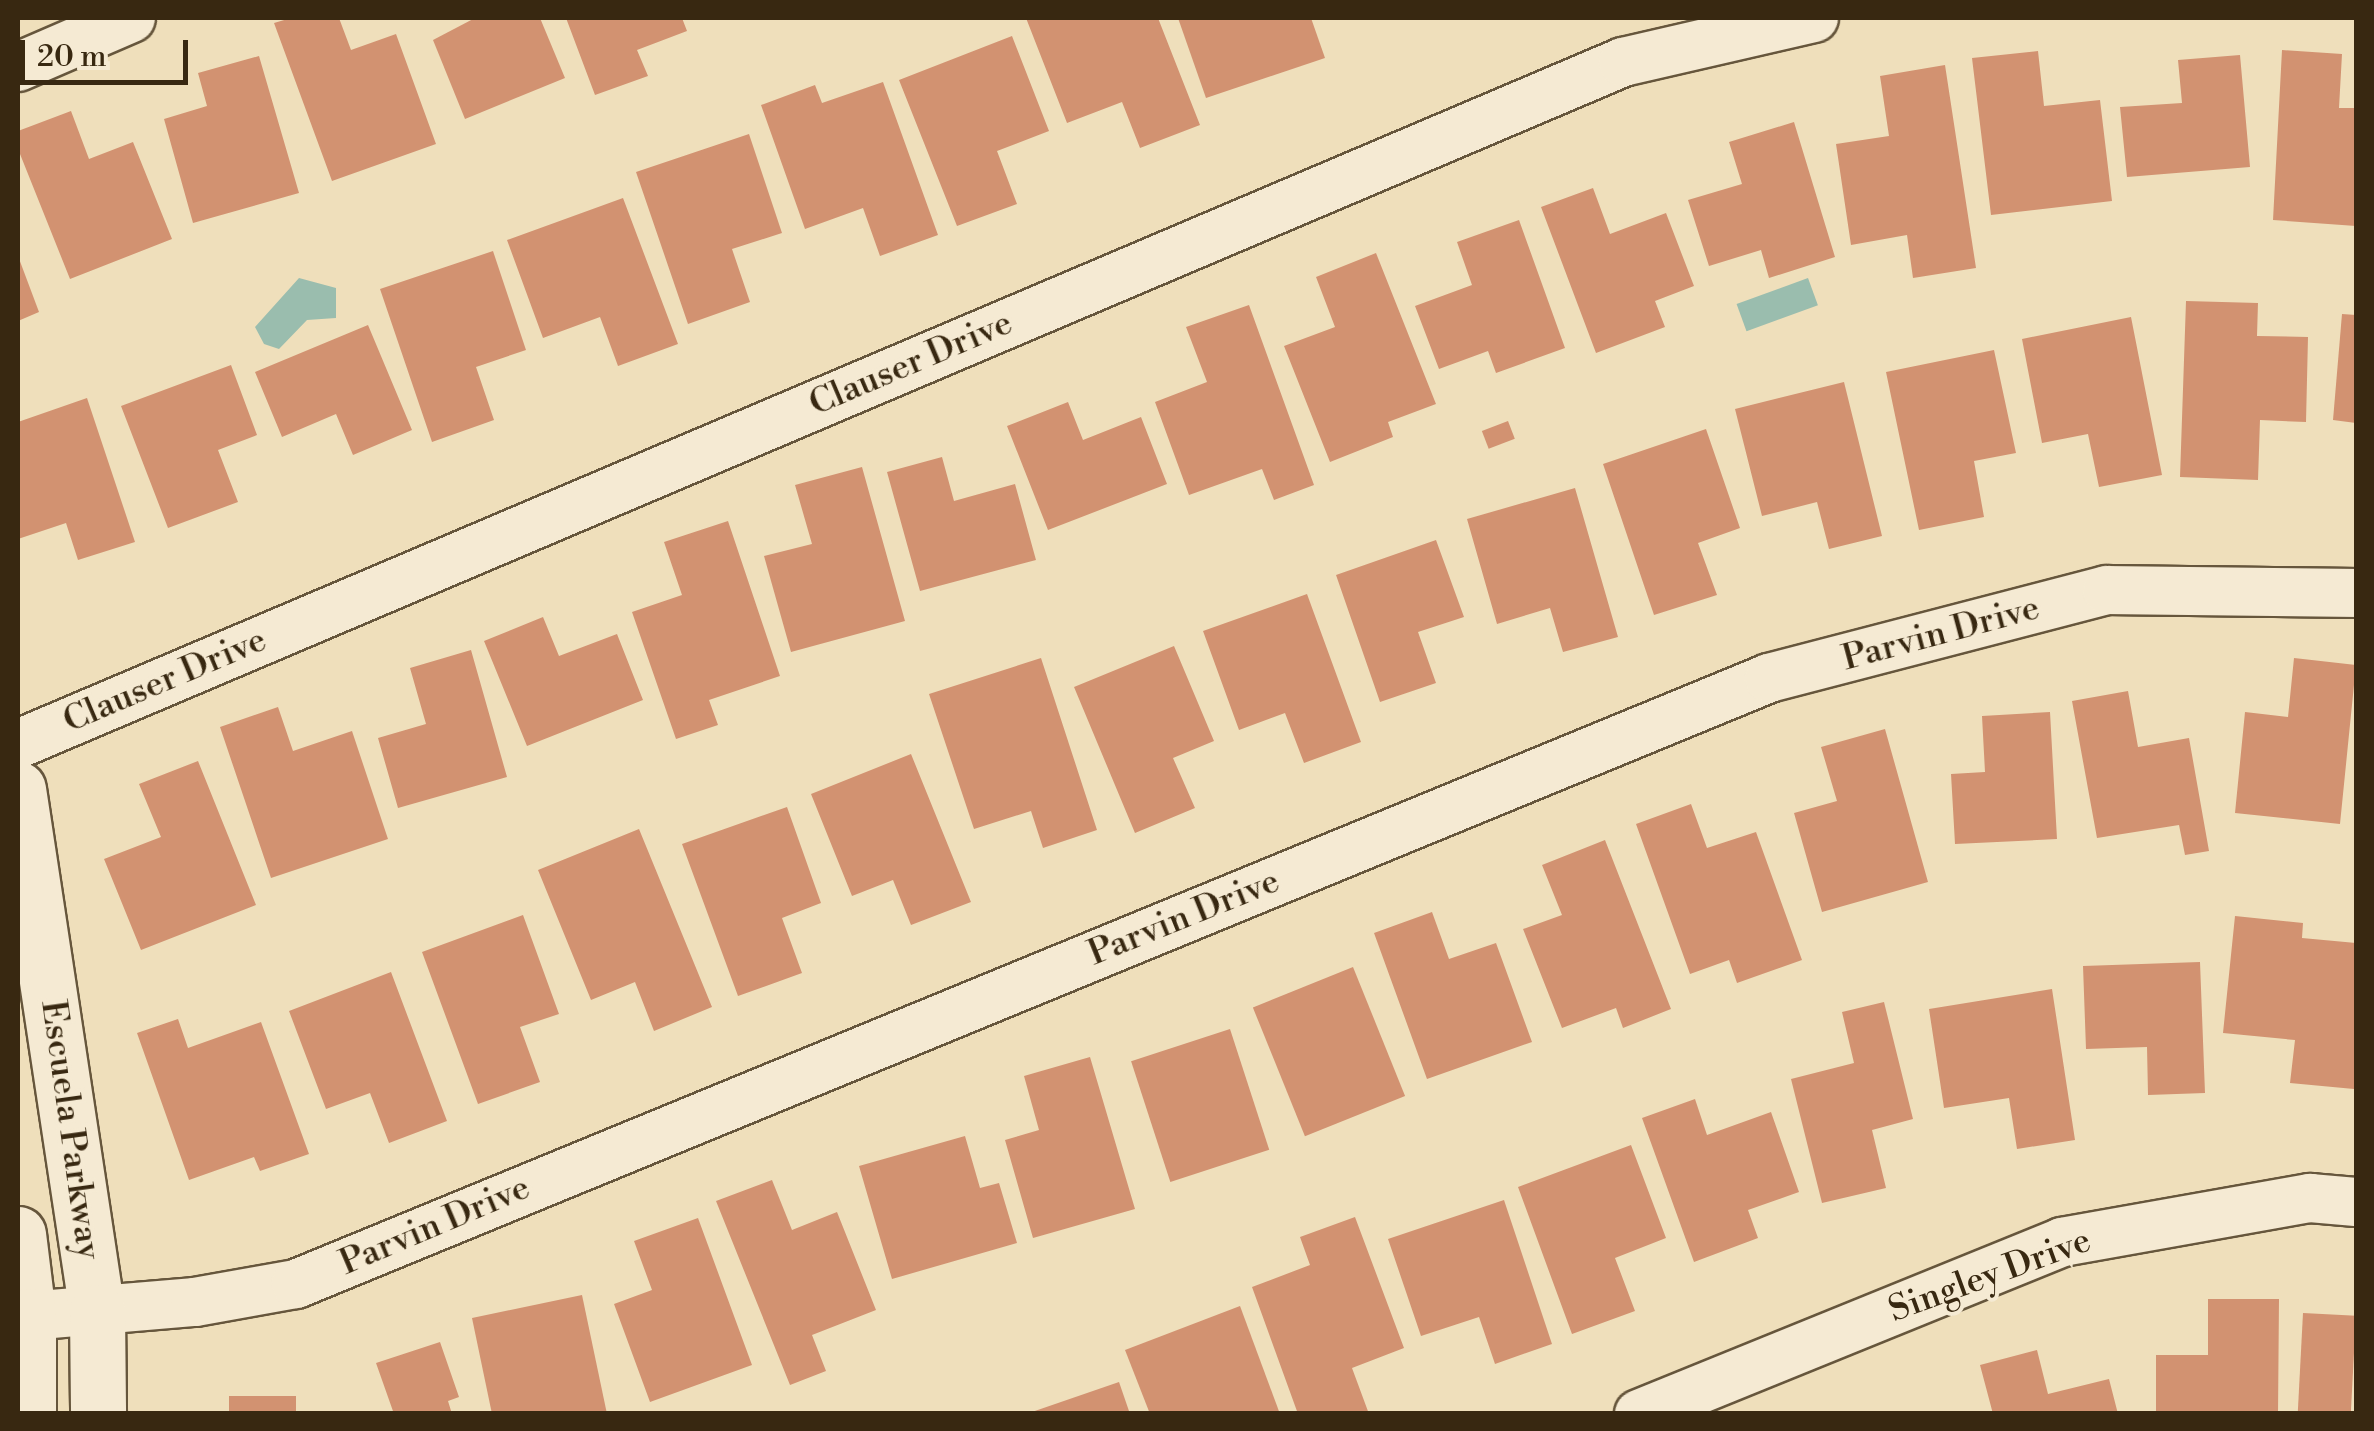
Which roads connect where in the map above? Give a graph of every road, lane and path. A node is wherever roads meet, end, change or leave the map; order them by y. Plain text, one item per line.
1 (131, 18) edge
2 (1814, 18) edge
3 (18, 67) edge
4 (2356, 593) edge
5 (18, 744) edge
6 (18, 789) edge
7 (2356, 1202) edge
8 (18, 1234) edge
9 (96, 1312) junction
10 (28, 1316) junction
11 (28, 1414) edge
12 (98, 1414) edge
13 (1639, 1414) edge

1 - 3 street
2 - 5 street, Clauser Drive
4 - 9 street, Parvin Drive
6 - 9 street, Escuela Parkway
7 - 13 street, Singley Drive
8 - 10 street, Escuela Parkway
9 - 10 street, Parvin Drive
9 - 12 street, Escuela Parkway
10 - 11 street, Escuela Parkway

